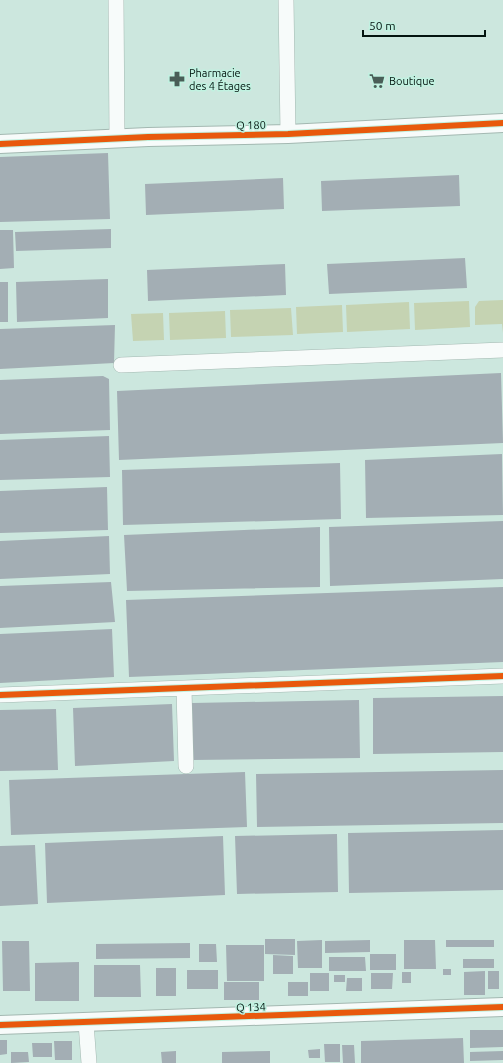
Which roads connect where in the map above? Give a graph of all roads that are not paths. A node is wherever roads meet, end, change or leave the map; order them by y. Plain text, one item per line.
1 (116, 0) edge
2 (286, 0) edge
3 (503, 124) edge
4 (288, 134) junction
5 (116, 139) junction
6 (0, 144) edge
7 (503, 350) edge
8 (121, 365) dead end
9 (503, 676) edge
10 (184, 689) junction
11 (0, 695) edge
12 (186, 766) dead end
13 (503, 1007) edge
14 (86, 1023) junction
15 (0, 1025) edge
16 (88, 1063) edge

1 - 5 street
2 - 4 street
3 - 4 street, Q 180
4 - 5 street, Q 180
5 - 6 street, Q 180
7 - 8 street
9 - 10 street
10 - 11 street
10 - 12 street
13 - 14 street, Q 134
14 - 15 street, Q 134
14 - 16 street

